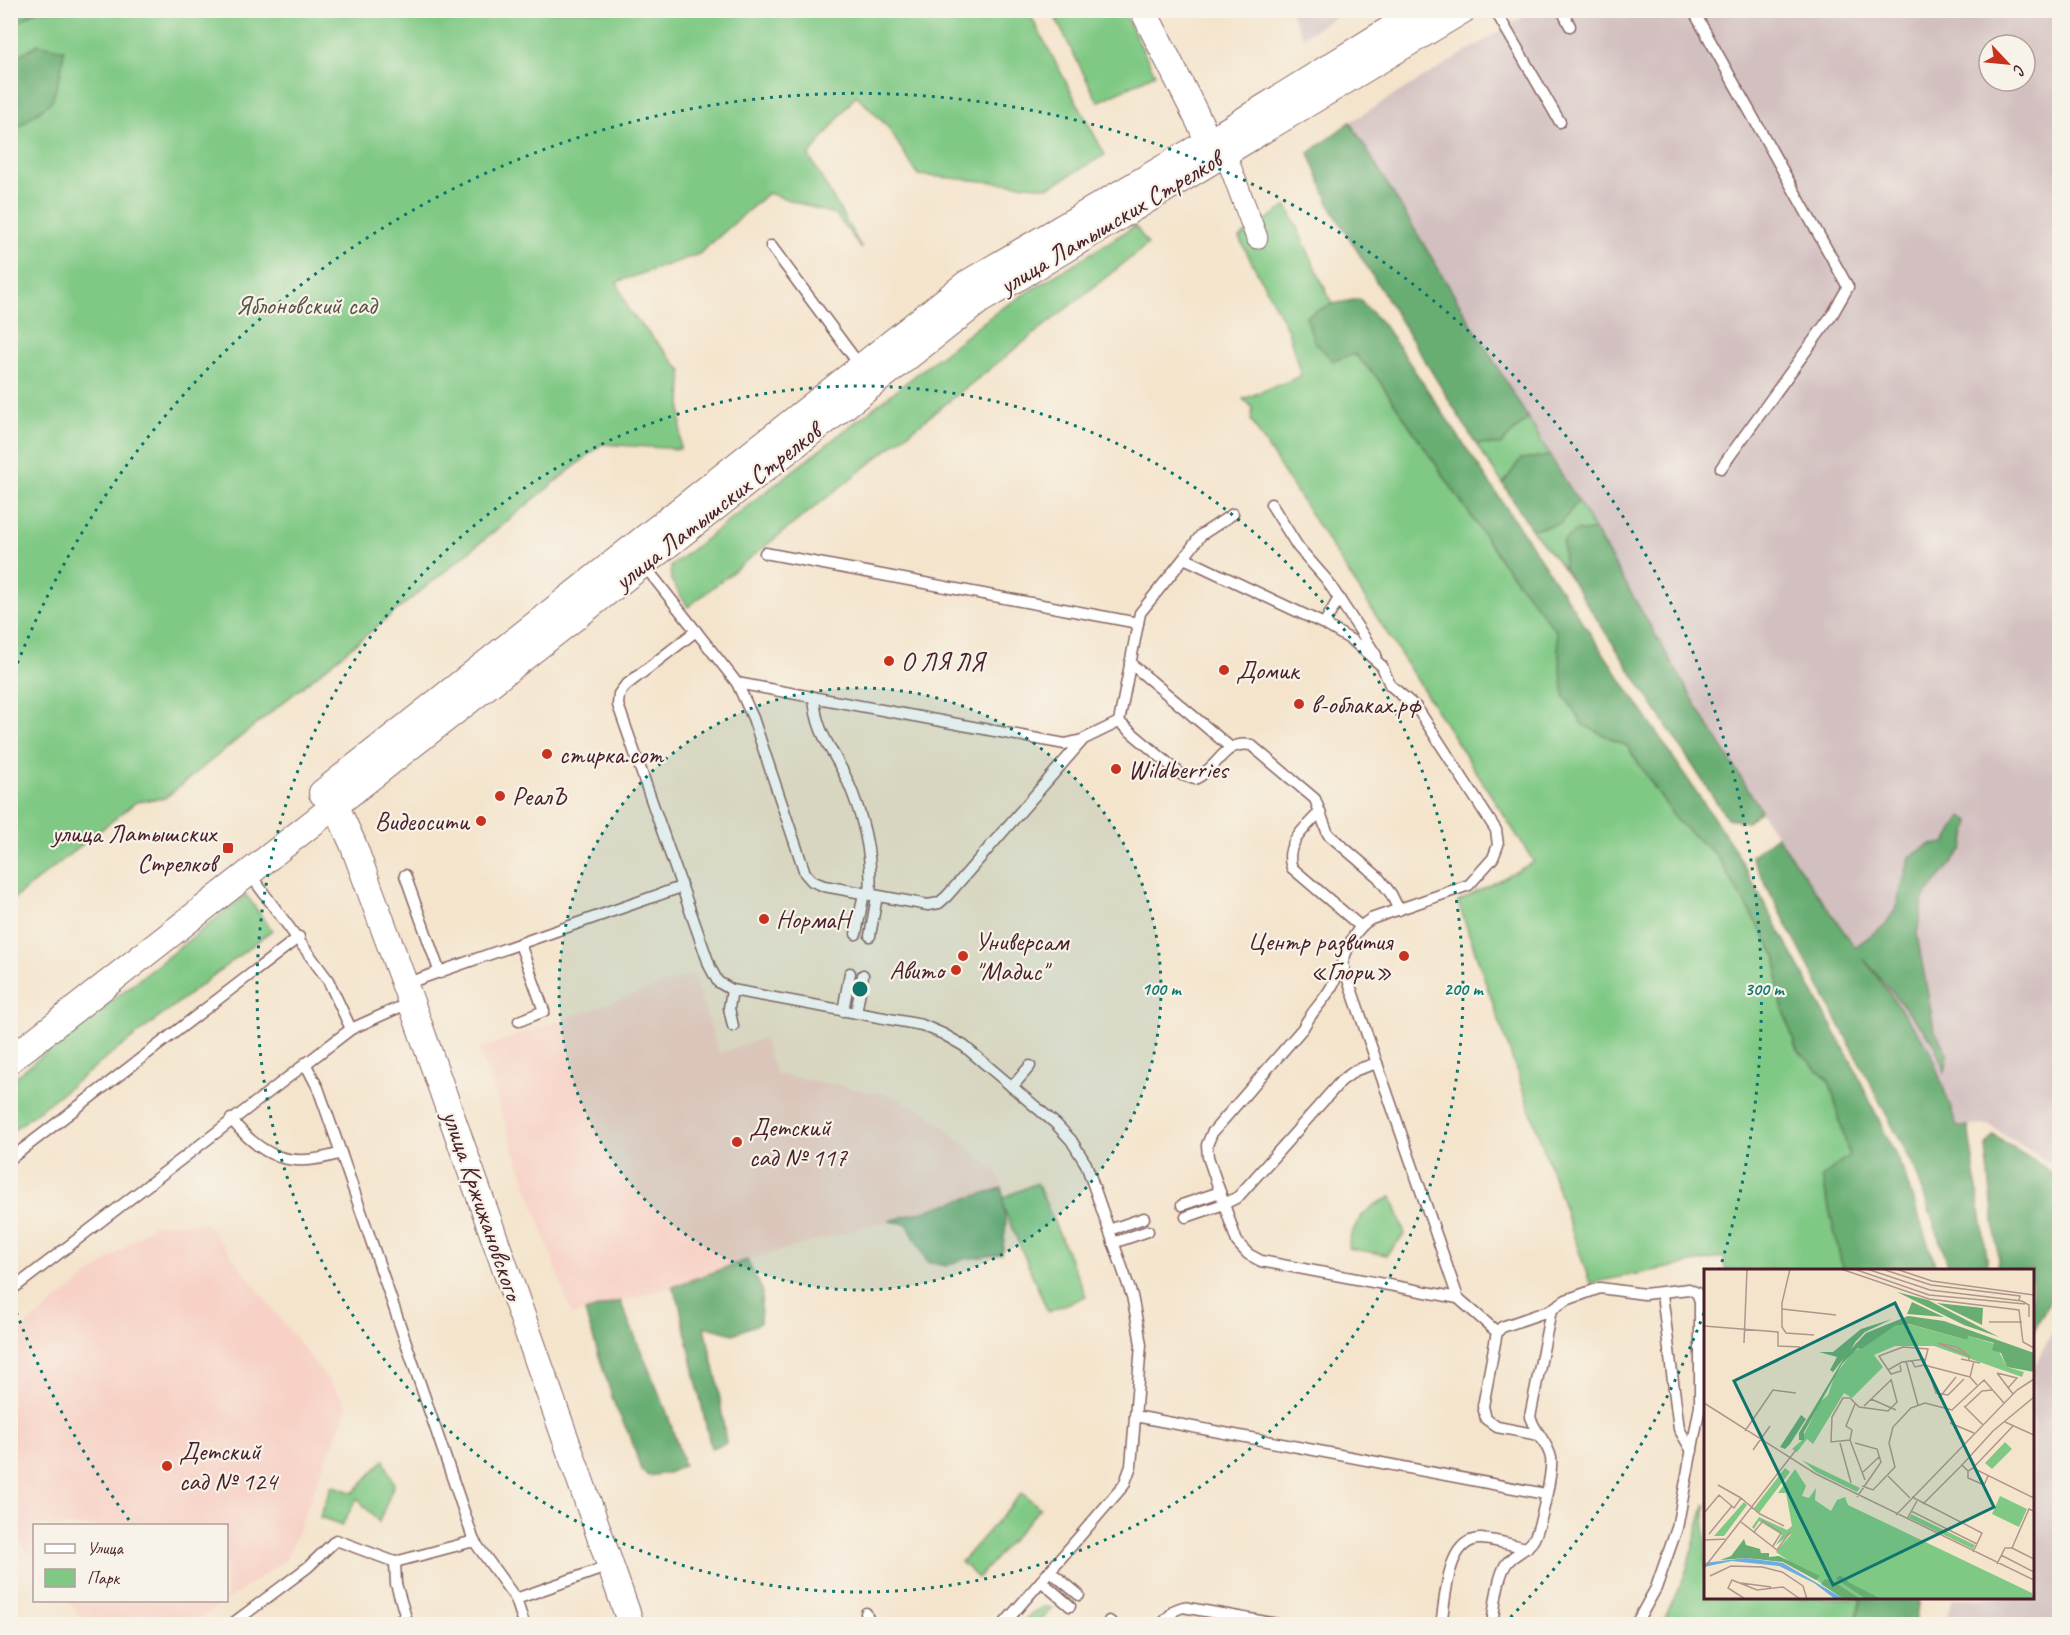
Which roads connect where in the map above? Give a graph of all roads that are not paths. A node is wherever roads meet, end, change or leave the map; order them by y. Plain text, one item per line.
1 (1143, 10) edge
2 (1161, 10) edge
3 (1421, 10) edge
4 (1463, 10) edge
5 (1495, 10) edge
6 (1563, 10) edge
7 (1693, 10) edge
8 (1570, 26) dead end
9 (1560, 122) dead end
10 (1219, 142) junction
11 (1257, 238) dead end
12 (771, 246) dead end
13 (861, 367) junction
14 (1720, 468) dead end
15 (1271, 504) dead end
16 (1233, 514) dead end
17 (765, 554) dead end
18 (638, 556) junction
19 (1184, 558) junction
20 (1339, 598) junction
21 (1138, 623) junction
22 (1324, 624) junction
23 (696, 631) junction
24 (1130, 663) junction
25 (1382, 666) junction
26 (737, 683) junction
27 (813, 697) junction
28 (1119, 722) junction
29 (1082, 740) junction
30 (1230, 747) junction
31 (330, 798) junction
32 (1320, 812) junction
33 (249, 873) junction
34 (405, 875) dead end
35 (681, 887) junction
36 (870, 895) junction
37 (1399, 910) junction
38 (1360, 926) junction
39 (856, 934) dead end
40 (870, 936) dead end
41 (299, 937) junction
42 (520, 944) junction
43 (1343, 965) junction
44 (440, 973) junction
45 (850, 973) dead end
46 (863, 975) dead end
47 (732, 990) junction
48 (408, 993) junction
49 (843, 1011) junction
50 (856, 1013) junction
51 (519, 1021) dead end
52 (733, 1026) dead end
53 (351, 1029) junction
54 (10, 1038) edge
55 (10, 1060) edge
56 (1377, 1062) junction
57 (305, 1063) junction
58 (1029, 1066) dead end
59 (1011, 1087) junction
60 (231, 1119) junction
61 (341, 1153) junction
62 (10, 1159) edge
63 (1220, 1192) junction
64 (1224, 1204) junction
65 (1182, 1205) dead end
66 (1186, 1217) dead end
67 (1144, 1218) dead end
68 (1109, 1230) junction
69 (1148, 1231) dead end
70 (1113, 1243) junction
71 (10, 1290) edge
72 (1662, 1294) junction
73 (1458, 1298) junction
74 (1551, 1311) junction
75 (1497, 1332) junction
76 (1135, 1416) junction
77 (1539, 1435) junction
78 (1692, 1451) junction
79 (1545, 1494) junction
80 (474, 1541) junction
81 (1527, 1548) junction
82 (395, 1562) junction
83 (609, 1566) junction
84 (1050, 1571) junction
85 (1041, 1581) junction
86 (1079, 1596) dead end
87 (516, 1599) junction
88 (1070, 1606) dead end
89 (866, 1613) dead end
90 (408, 1621) edge
91 (232, 1624) edge
92 (392, 1624) edge
93 (524, 1624) edge
94 (631, 1624) edge
95 (870, 1624) edge
96 (1004, 1624) edge
97 (1162, 1624) edge
98 (1277, 1624) edge
99 (1441, 1624) edge
100 (1492, 1624) edge
101 (1636, 1624) edge

1 - 10 street
2 - 10 street
3 - 10 street, улица Латышских Стрелков
4 - 10 street, улица Латышских Стрелков
5 - 9 lane
6 - 8 lane
7 - 14 lane
10 - 11 street
10 - 13 street, улица Латышских Стрелков
10 - 18 street, улица Латышских Стрелков
12 - 13 lane
13 - 18 street, улица Латышских Стрелков
15 - 20 lane
16 - 19 lane
17 - 21 lane
18 - 23 lane
18 - 31 street, улица Латышских Стрелков
19 - 21 lane
19 - 22 lane
20 - 22 lane
20 - 25 lane
21 - 24 lane
22 - 25 lane
23 - 26 lane
23 - 35 lane
24 - 28 lane
24 - 30 lane
25 - 37 lane
26 - 27 lane
26 - 36 lane
27 - 29 lane
27 - 36 lane
28 - 29 lane
28 - 30 lane
29 - 36 lane
30 - 32 lane
31 - 33 street, улица Латышских Стрелков
31 - 48 street, улица Кржижановского
31 - 54 street, улица Латышских Стрелков
32 - 37 lane
32 - 38 lane
33 - 41 lane
33 - 55 street, улица Латышских Стрелков
34 - 44 lane
35 - 42 lane
35 - 47 lane
36 - 39 lane
36 - 40 lane
37 - 38 lane
38 - 43 lane
41 - 53 lane
41 - 62 lane
42 - 44 lane
42 - 51 lane
43 - 56 lane
43 - 63 lane
44 - 48 lane
45 - 49 lane
46 - 50 lane
47 - 49 lane
47 - 52 lane
48 - 53 lane
48 - 83 street, улица Кржижановского
49 - 50 lane
50 - 59 lane
53 - 57 lane
56 - 64 lane
56 - 73 lane
57 - 60 lane
57 - 61 lane
58 - 59 lane
59 - 68 lane
60 - 61 lane
60 - 71 lane
61 - 80 lane
63 - 64 lane
63 - 65 lane
64 - 66 lane
64 - 73 lane
67 - 68 lane
68 - 70 lane
69 - 70 lane
70 - 76 lane
72 - 74 lane
72 - 78 lane
72 - 78 lane
73 - 75 lane
74 - 75 lane
74 - 77 lane
75 - 77 lane
76 - 79 lane
76 - 84 lane
77 - 79 lane
78 - 101 lane
79 - 81 lane
80 - 82 lane
80 - 87 lane
81 - 99 lane
81 - 100 lane
82 - 90 lane
82 - 91 lane
83 - 87 lane
83 - 94 street, улица Кржижановского
84 - 85 lane
84 - 86 lane
85 - 88 lane
85 - 96 lane
87 - 93 lane
89 - 95 lane
90 - 92 lane
97 - 98 lane

